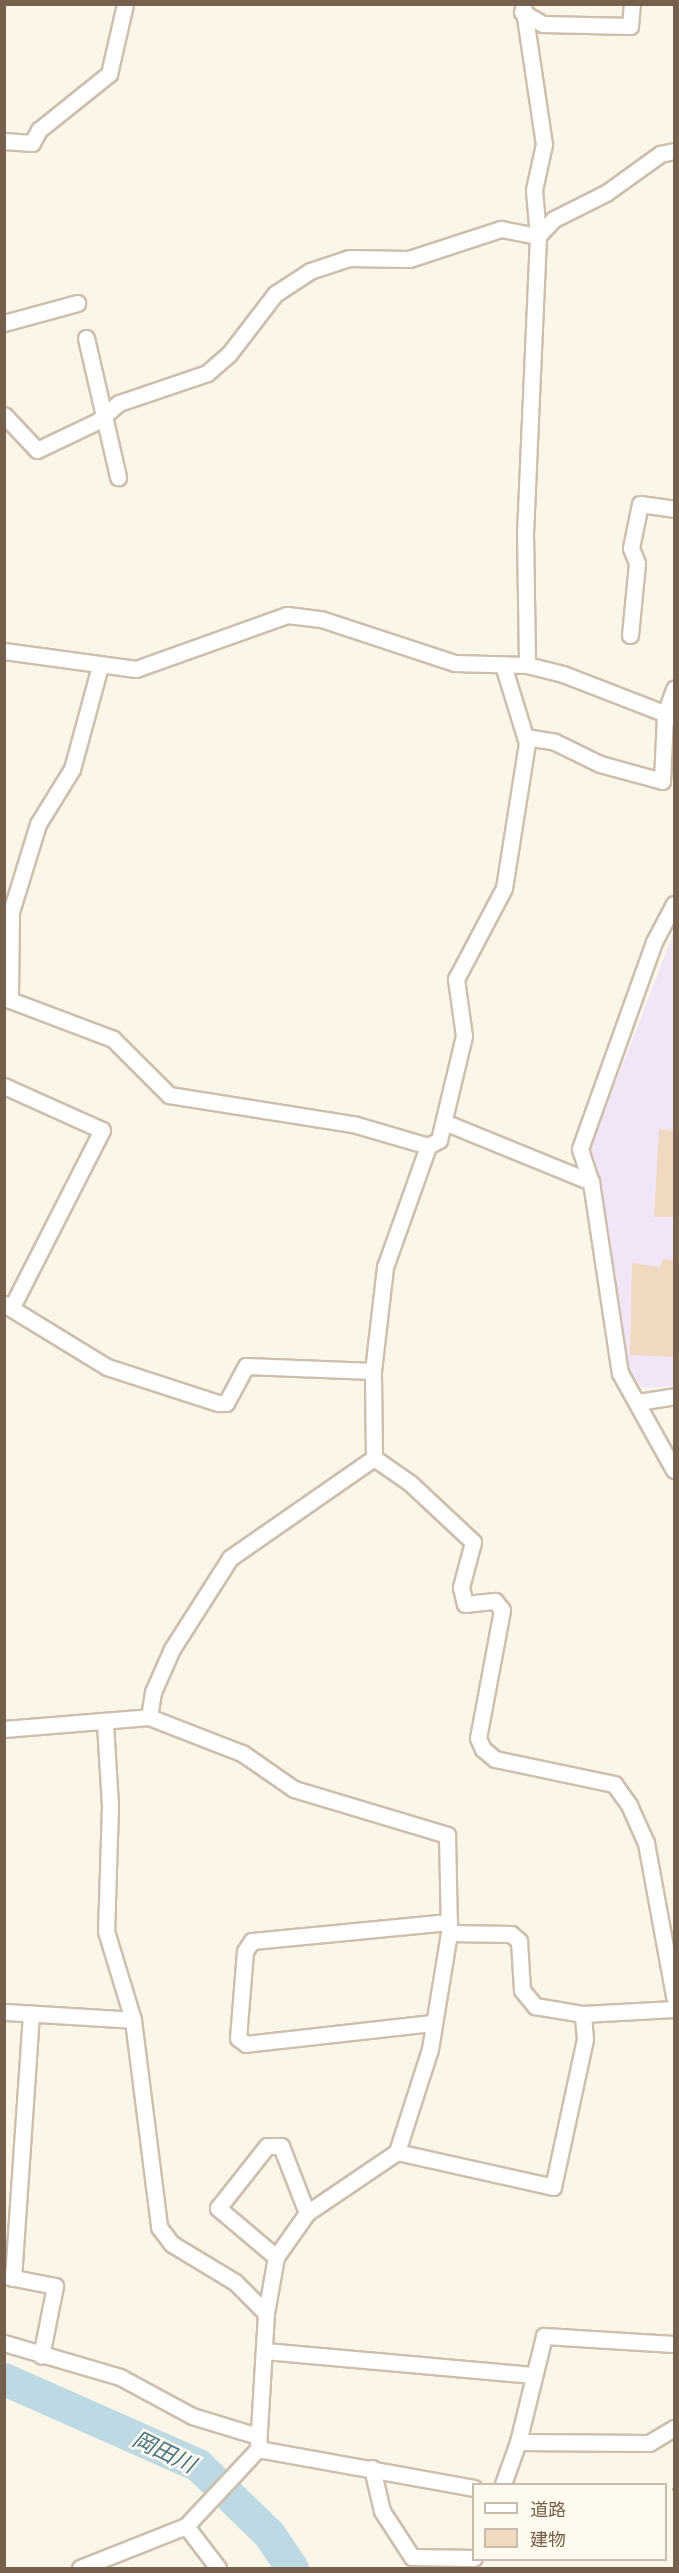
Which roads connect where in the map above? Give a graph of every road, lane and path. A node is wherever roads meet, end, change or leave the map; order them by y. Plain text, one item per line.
1 (125, 4) edge
2 (632, 4) edge
3 (522, 8) edge
4 (4, 141) edge
5 (675, 151) edge
6 (538, 236) junction
7 (77, 303) dead end
8 (4, 322) edge
9 (86, 338) dead end
10 (4, 415) edge
11 (104, 416) junction
12 (118, 477) dead end
13 (675, 509) edge
14 (630, 635) dead end
15 (4, 651) edge
16 (503, 665) junction
17 (527, 665) junction
18 (100, 666) junction
19 (675, 688) edge
20 (670, 715) edge
21 (525, 737) junction
22 (675, 904) edge
23 (7, 1005) edge
24 (4, 1086) edge
25 (444, 1122) junction
26 (428, 1146) junction
27 (591, 1182) junction
28 (8, 1306) edge
29 (373, 1371) junction
30 (675, 1396) edge
31 (638, 1402) junction
32 (374, 1458) junction
33 (675, 1470) edge
34 (149, 1717) junction
35 (105, 1724) junction
36 (4, 1729) edge
37 (449, 1928) junction
38 (675, 1996) edge
39 (675, 2009) edge
40 (4, 2012) edge
41 (31, 2014) junction
42 (583, 2014) junction
43 (133, 2020) junction
44 (432, 2024) junction
45 (397, 2152) junction
46 (307, 2213) junction
47 (276, 2257) junction
48 (9, 2277) edge
49 (266, 2313) junction
50 (4, 2343) edge
51 (675, 2344) edge
52 (264, 2351) junction
53 (41, 2356) junction
54 (534, 2375) junction
55 (675, 2428) edge
56 (258, 2442) junction
57 (518, 2442) junction
58 (372, 2468) junction
59 (503, 2483) edge
60 (472, 2488) edge
61 (186, 2526) junction
62 (472, 2558) edge
63 (80, 2568) edge
64 (218, 2568) edge

1 - 4 street
2 - 3 street
3 - 6 street
5 - 6 street
6 - 11 street
6 - 17 street
7 - 8 street
9 - 11 street
10 - 11 street
11 - 12 street
13 - 14 street
15 - 18 street
16 - 17 street
16 - 18 street
16 - 21 street
17 - 20 street
18 - 23 street
19 - 20 street
20 - 21 street
21 - 25 street
22 - 27 street
23 - 26 street
24 - 28 street
25 - 26 street
25 - 27 street
26 - 29 street
27 - 31 street
28 - 29 street
29 - 32 street
30 - 31 street
31 - 33 street
32 - 34 street
32 - 38 street
34 - 35 street
34 - 37 street
35 - 36 street
35 - 43 street
37 - 42 street
37 - 44 street
37 - 44 street
39 - 42 street
40 - 41 street
41 - 43 street
41 - 48 street
42 - 45 street
43 - 49 street
44 - 45 street
45 - 46 street
46 - 47 street
46 - 47 street
47 - 49 street
48 - 53 street
49 - 52 street
50 - 53 street
51 - 54 street
52 - 54 street
52 - 56 street
53 - 56 street
54 - 57 street
55 - 57 street
56 - 58 street
56 - 61 street
57 - 59 street
58 - 60 street
58 - 62 street
61 - 63 street
61 - 64 street

